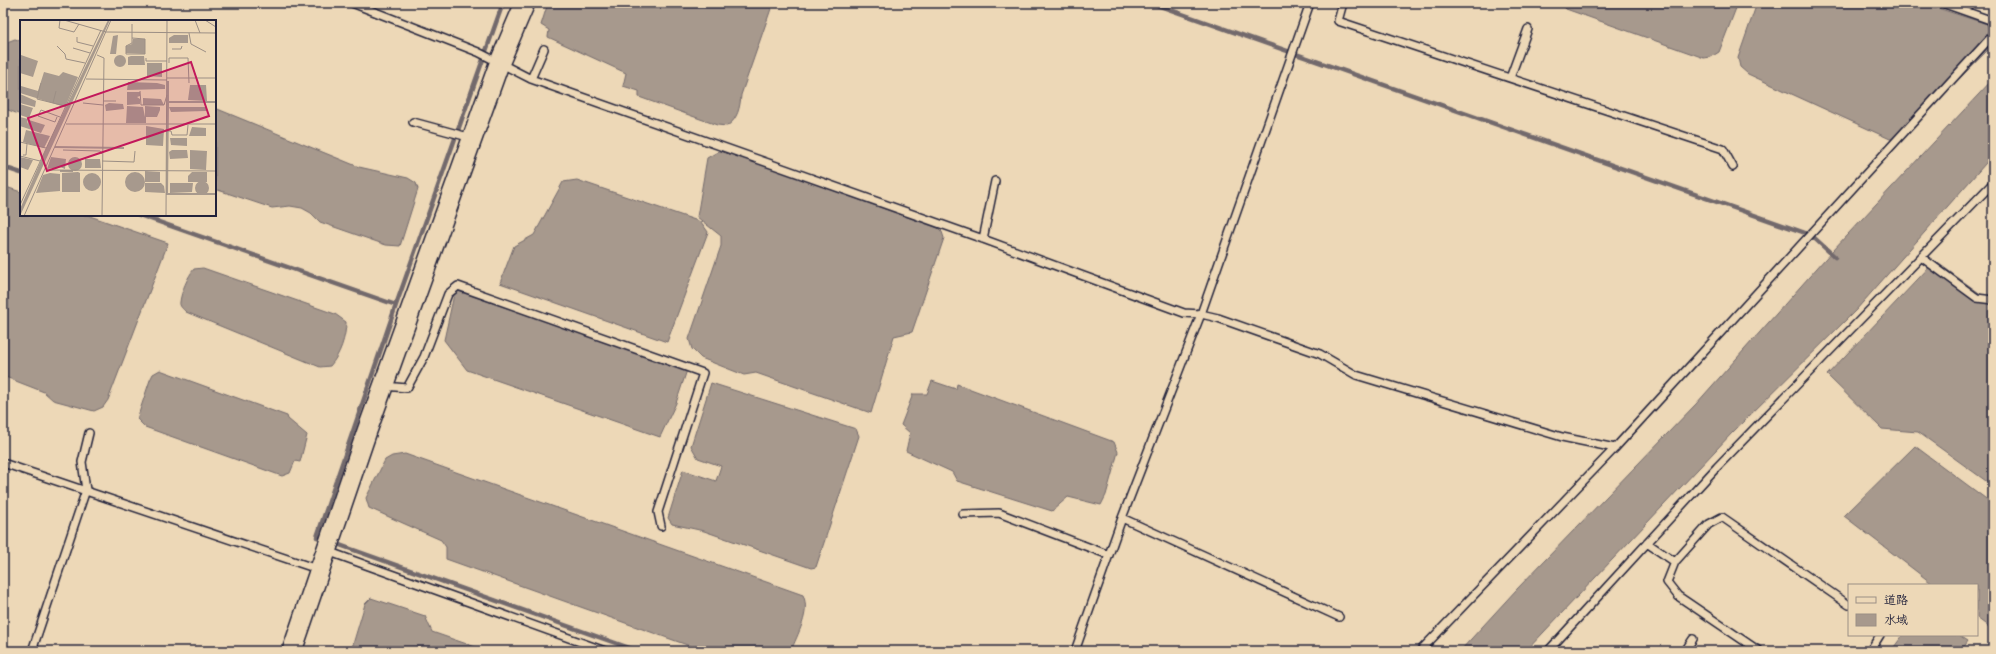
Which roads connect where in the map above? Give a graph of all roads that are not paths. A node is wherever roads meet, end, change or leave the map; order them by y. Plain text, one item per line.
1 (352, 3) edge
2 (525, 3) edge
3 (1310, 3) edge
4 (1343, 3) edge
5 (1942, 3) edge
6 (1993, 20) edge
7 (1528, 29) dead end
8 (1993, 35) edge
9 (544, 49) dead end
10 (499, 64) junction
11 (1510, 78) junction
12 (531, 79) junction
13 (413, 122) dead end
14 (472, 138) junction
15 (1733, 167) dead end
16 (995, 182) dead end
17 (1993, 183) edge
18 (983, 239) junction
19 (1921, 257) junction
20 (1993, 300) edge
21 (1200, 314) junction
22 (383, 386) junction
23 (89, 433) dead end
24 (1615, 448) junction
25 (3, 463) edge
26 (86, 490) junction
27 (963, 514) dead end
28 (1122, 518) junction
29 (661, 526) dead end
30 (1647, 544) junction
31 (326, 551) junction
32 (1108, 555) junction
33 (1674, 562) junction
34 (320, 570) junction
35 (1848, 604) edge
36 (1339, 617) dead end
37 (1879, 636) edge
38 (1693, 639) dead end
39 (32, 651) edge
40 (292, 651) edge
41 (605, 651) edge
42 (1075, 651) edge
43 (1420, 651) edge
44 (1549, 651) edge
45 (1685, 651) edge
46 (1758, 651) edge
47 (1870, 651) edge

1 - 10 lane
2 - 10 street
3 - 21 lane
4 - 11 lane
5 - 6 lane
7 - 11 lane
8 - 24 lane
9 - 12 lane
10 - 12 lane
10 - 14 street
11 - 15 lane
12 - 18 lane
13 - 14 lane
14 - 22 street
16 - 18 lane
17 - 19 lane
18 - 21 lane
19 - 20 lane
19 - 30 lane
21 - 24 lane
21 - 28 lane
22 - 29 lane
22 - 31 street
23 - 26 lane
24 - 43 lane
25 - 26 lane
26 - 34 lane
26 - 39 lane
27 - 32 lane
28 - 32 lane
28 - 36 lane
30 - 33 lane
30 - 44 lane
31 - 34 street
31 - 41 lane
32 - 42 lane
33 - 35 lane
33 - 46 lane
34 - 40 street
37 - 47 lane
38 - 45 lane

